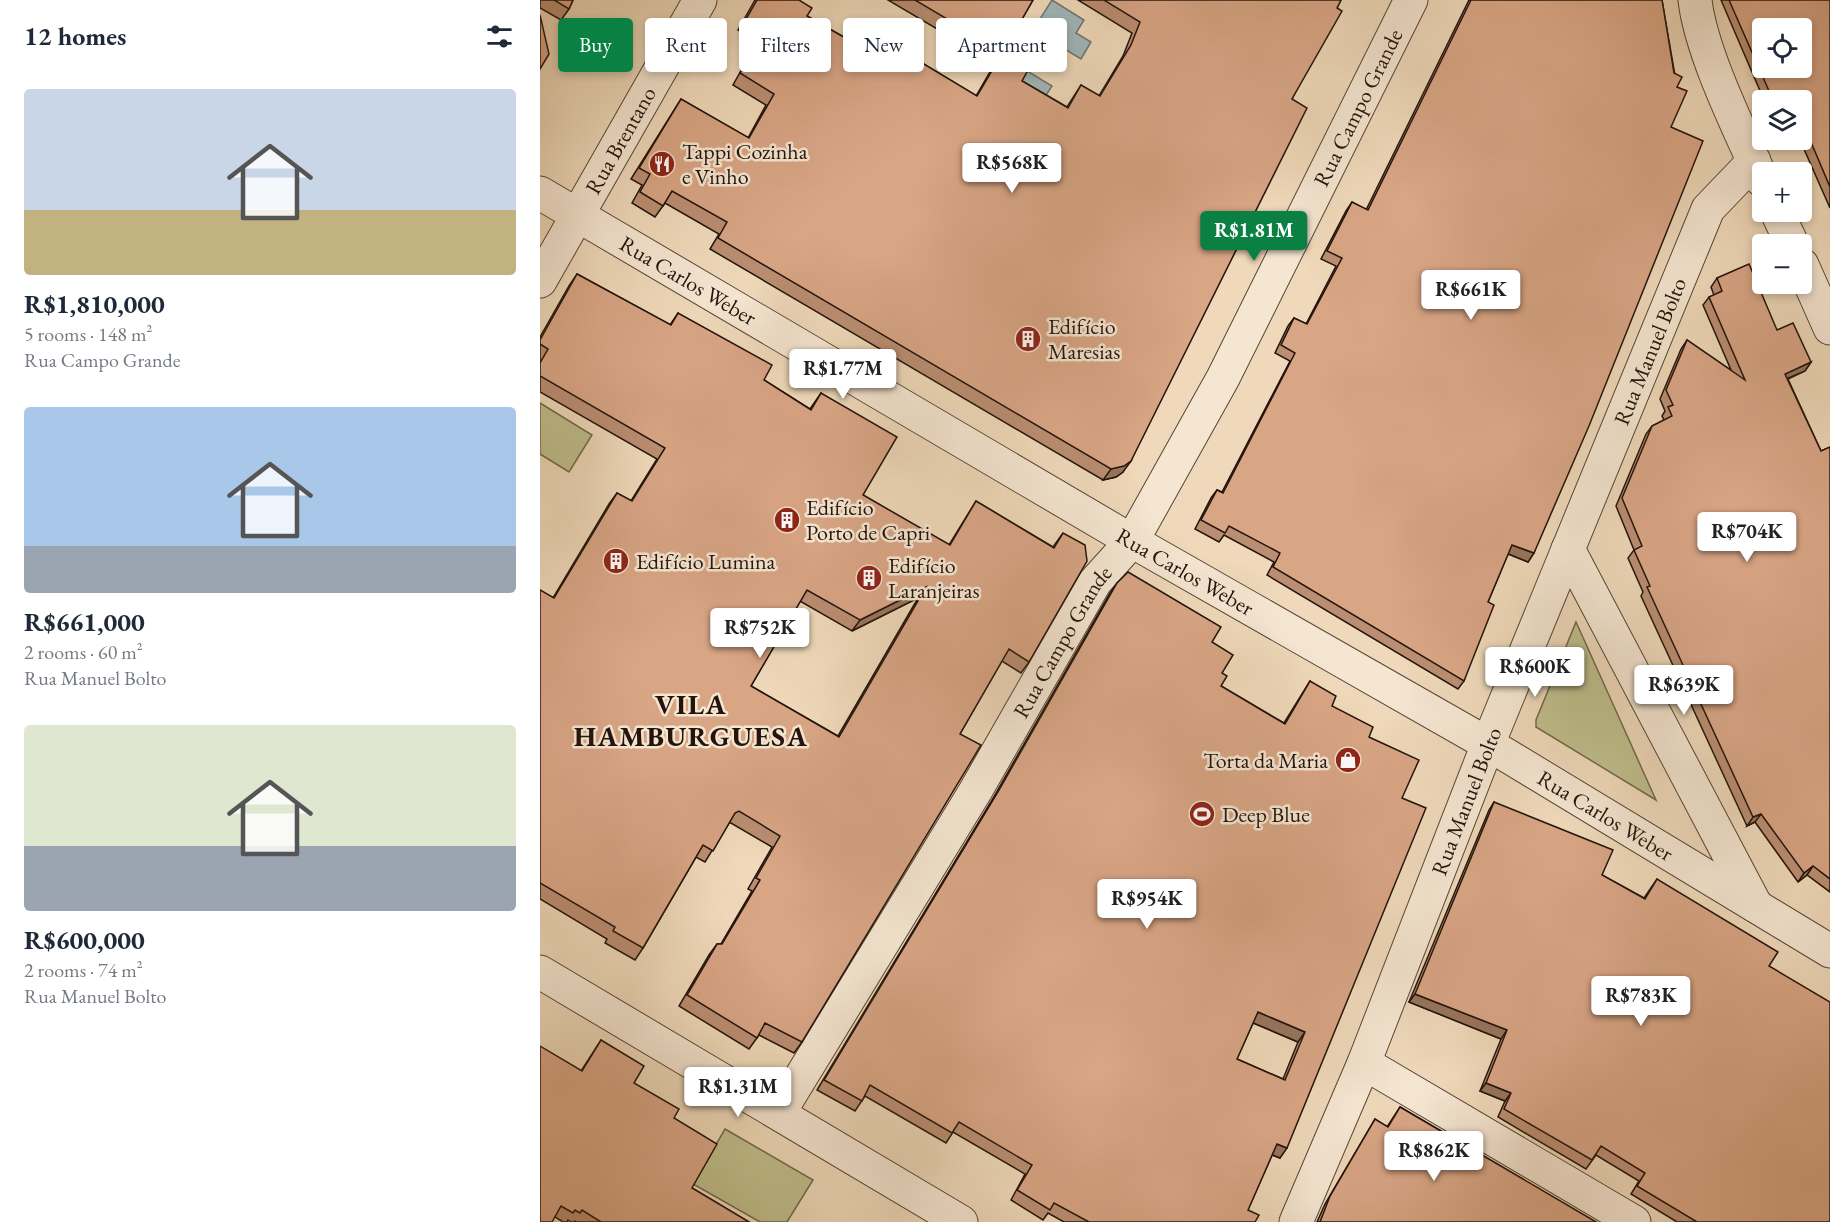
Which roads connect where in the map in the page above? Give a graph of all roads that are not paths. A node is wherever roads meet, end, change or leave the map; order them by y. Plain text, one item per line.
1 (700, 0) edge
2 (1411, 0) edge
3 (1695, 0) edge
4 (1755, 162) edge
5 (1752, 175) edge
6 (540, 194) edge
7 (579, 215) junction
8 (540, 281) edge
9 (1812, 288) edge
10 (1830, 328) edge
11 (1132, 541) junction
12 (1568, 549) junction
13 (1488, 744) junction
14 (1756, 908) junction
15 (1830, 951) edge
16 (540, 972) edge
17 (1364, 1063) junction
18 (779, 1113) junction
19 (961, 1222) edge
20 (1296, 1222) edge
21 (1634, 1222) edge

1 - 7 street, Rua Brentano
2 - 11 street, Rua Campo Grande
3 - 4 street
5 - 12 street, Rua Manuel Bolto
6 - 7 street, Rua Carlos Weber
7 - 8 street, Rua Brentano
7 - 11 street, Rua Carlos Weber
9 - 10 street
11 - 13 street, Rua Carlos Weber
11 - 18 street, Rua Campo Grande
12 - 13 street, Rua Manuel Bolto
12 - 14 street
13 - 14 street, Rua Carlos Weber
13 - 17 street, Rua Manuel Bolto
14 - 15 street, Rua Carlos Weber
16 - 18 street
17 - 20 street, Rua Manuel Bolto
17 - 21 street
18 - 19 street

